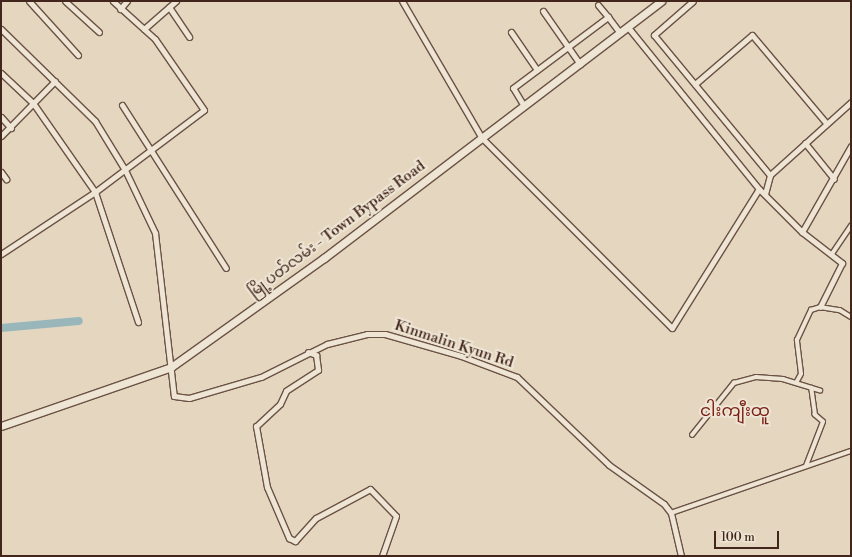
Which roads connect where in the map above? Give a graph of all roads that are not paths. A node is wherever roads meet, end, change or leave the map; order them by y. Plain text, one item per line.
1 (29, 1) edge
2 (65, 1) edge
3 (113, 1) edge
4 (127, 1) edge
5 (176, 1) edge
6 (402, 1) edge
7 (661, 1) edge
8 (693, 1) edge
9 (598, 5) dead end
10 (170, 7) junction
11 (120, 9) junction
12 (543, 11) dead end
13 (608, 17) junction
14 (628, 27) junction
15 (1, 29) edge
16 (144, 29) junction
17 (99, 32) dead end
18 (511, 32) dead end
19 (620, 32) junction
20 (189, 37) dead end
21 (568, 47) junction
22 (78, 55) dead end
23 (580, 64) junction
24 (537, 70) junction
25 (1, 73) edge
26 (55, 81) junction
27 (694, 84) junction
28 (851, 102) edge
29 (33, 103) junction
30 (122, 105) dead end
31 (524, 106) junction
32 (1, 117) edge
33 (826, 123) junction
34 (11, 128) junction
35 (1, 136) edge
36 (481, 137) junction
37 (805, 143) junction
38 (851, 146) edge
39 (149, 148) junction
40 (125, 170) junction
41 (1, 172) edge
42 (770, 175) junction
43 (834, 179) junction
44 (6, 180) dead end
45 (759, 189) junction
46 (95, 192) junction
47 (764, 194) junction
48 (851, 226) edge
49 (802, 232) junction
50 (1, 254) edge
51 (832, 254) junction
52 (226, 268) dead end
53 (820, 307) junction
54 (851, 317) edge
55 (138, 322) dead end
56 (308, 352) junction
57 (171, 367) junction
58 (796, 383) junction
59 (811, 388) junction
60 (820, 390) dead end
61 (1, 426) edge
62 (692, 435) dead end
63 (851, 451) edge
64 (806, 466) junction
65 (671, 513) junction
66 (382, 556) edge
67 (681, 556) edge

1 - 22 street
2 - 17 street
3 - 11 street
4 - 11 street
5 - 10 street
6 - 36 street
7 - 14 main road, မြို့ပတ်လမ်း - Town Bypass Road
8 - 27 street
9 - 13 street
10 - 16 street
10 - 20 street
11 - 16 street
12 - 21 street
13 - 19 street
13 - 21 street
14 - 19 main road, မြို့ပတ်လမ်း - Town Bypass Road
14 - 45 street
15 - 26 street
16 - 39 street
18 - 24 street
19 - 23 main road, မြို့ပတ်လမ်း - Town Bypass Road
21 - 23 street
21 - 24 street
23 - 31 main road, မြို့ပတ်လမ်း - Town Bypass Road
24 - 31 street
25 - 29 street
26 - 29 street
26 - 40 street
27 - 33 street
27 - 42 street
28 - 33 street
29 - 34 street
29 - 46 street
30 - 39 street
31 - 36 main road, မြို့ပတ်လမ်း - Town Bypass Road
32 - 34 street
33 - 37 street
34 - 35 street
36 - 45 street
36 - 57 main road, မြို့ပတ်လမ်း - Town Bypass Road
37 - 42 street
37 - 43 street
38 - 43 street
39 - 40 street
39 - 52 street
40 - 46 street
40 - 57 street
41 - 44 street
42 - 47 street
43 - 49 street
45 - 47 street
46 - 50 street
46 - 55 street
47 - 49 street
48 - 51 street
49 - 51 street
51 - 53 street
53 - 54 street
53 - 58 street
56 - 57 street, Kinmalin Kyun Rd
56 - 65 street, Kinmalin Kyun Rd
56 - 66 street
57 - 61 main road, မြို့ပတ်လမ်း - Town Bypass Road
58 - 59 street
58 - 62 street
59 - 60 street
59 - 64 street
63 - 64 street
64 - 65 street
65 - 67 street

